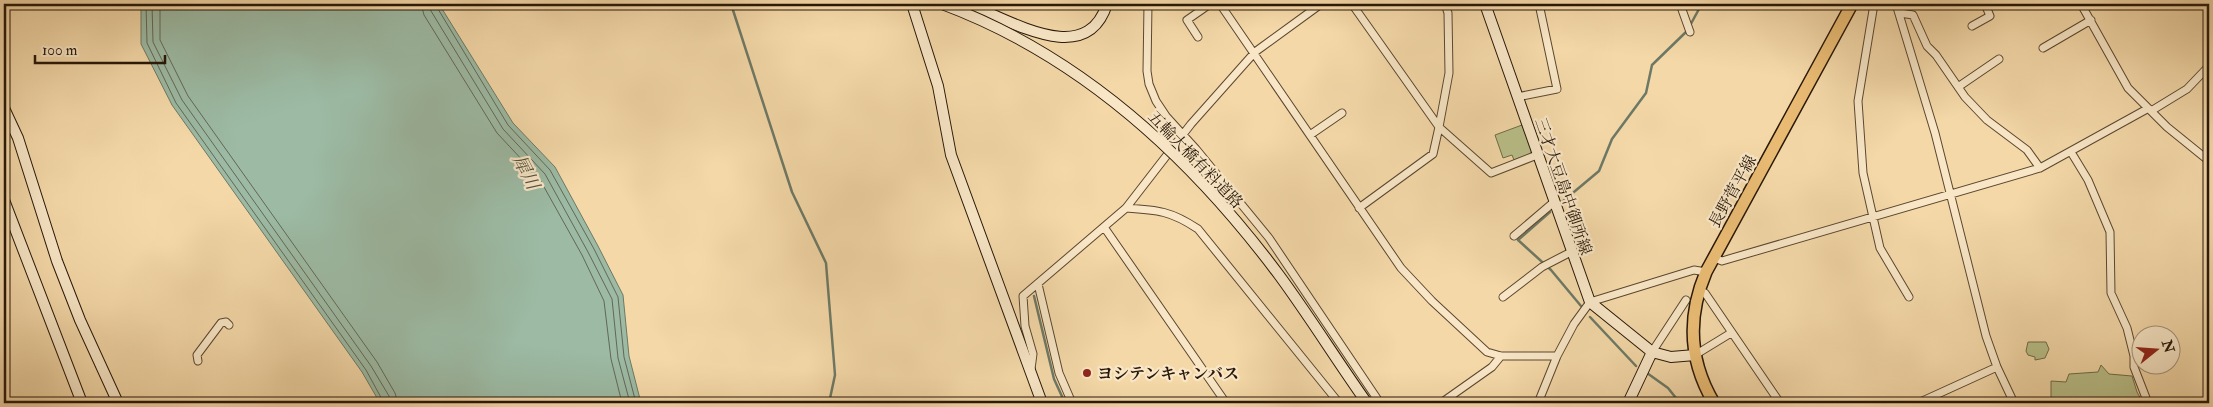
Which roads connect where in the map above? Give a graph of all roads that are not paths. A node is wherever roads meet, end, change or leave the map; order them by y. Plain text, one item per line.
1 (912, 4) edge
2 (942, 4) edge
3 (967, 4) edge
4 (1148, 4) edge
5 (1210, 4) edge
6 (1220, 4) edge
7 (1321, 4) edge
8 (1352, 4) edge
9 (1445, 4) edge
10 (1485, 4) edge
11 (1539, 4) edge
12 (1680, 4) edge
13 (1852, 4) edge
14 (1874, 4) edge
15 (1896, 4) edge
16 (1985, 4) edge
17 (2081, 4) edge
18 (1105, 8) edge
19 (1900, 13) junction
20 (2091, 20) junction
21 (1972, 26) dead end
22 (1688, 28) dead end
23 (1198, 37) dead end
24 (2043, 48) dead end
25 (1255, 52) junction
26 (1999, 59) dead end
27 (2209, 66) edge
28 (1958, 87) junction
29 (1517, 97) junction
30 (4, 108) edge
31 (2149, 110) junction
32 (1342, 113) dead end
33 (1439, 127) junction
34 (1184, 135) junction
35 (1310, 135) junction
36 (2071, 152) junction
37 (1537, 155) junction
38 (2209, 161) edge
39 (2040, 168) junction
40 (1951, 196) junction
41 (4, 201) edge
42 (1554, 202) junction
43 (1126, 208) junction
44 (1359, 208) junction
45 (1872, 216) junction
46 (1104, 227) junction
47 (1514, 236) dead end
48 (1571, 252) junction
49 (1714, 258) junction
50 (1706, 272) junction
51 (1038, 284) junction
52 (1705, 293) dead end
53 (1503, 296) dead end
54 (1909, 297) dead end
55 (1686, 300) dead end
56 (1590, 302) junction
57 (229, 326) dead end
58 (1731, 334) junction
59 (1652, 352) junction
60 (1501, 356) junction
61 (1557, 356) junction
62 (1694, 356) junction
63 (198, 361) dead end
64 (1997, 367) junction
65 (1031, 373) junction
66 (82, 403) edge
67 (118, 403) edge
68 (1042, 403) edge
69 (1072, 403) edge
70 (1226, 403) edge
71 (1339, 403) edge
72 (1367, 403) edge
73 (1380, 403) edge
74 (1441, 403) edge
75 (1538, 403) edge
76 (1628, 403) edge
77 (1714, 403) edge
78 (1780, 403) edge
79 (1918, 403) edge
80 (2014, 403) edge
81 (2148, 403) edge

1 - 65 main road
2 - 72 main road, 五輪大橋有料道路, bridge
3 - 18 main road
4 - 34 street
5 - 23 street
6 - 25 street
7 - 25 street
8 - 33 street
9 - 33 street
10 - 29 main road, 三才大豆島中御所線
11 - 29 street
12 - 22 street
13 - 49 main road, 長野菅平線
14 - 45 street
15 - 19 street
16 - 21 street
17 - 20 street
19 - 28 street
19 - 40 street
20 - 24 street
20 - 31 street
25 - 34 street
25 - 35 street
26 - 28 street
27 - 31 street
28 - 39 street
29 - 37 main road, 三才大豆島中御所線
30 - 67 main road
31 - 36 street
31 - 38 street
32 - 35 street
33 - 37 street
33 - 44 street
34 - 43 street
34 - 73 street
35 - 44 street
36 - 39 street
36 - 81 street
37 - 42 main road, 三才大豆島中御所線
39 - 40 street
40 - 45 street
40 - 64 street
41 - 66 main road
42 - 47 street
42 - 48 main road, 三才大豆島中御所線
43 - 46 street
43 - 71 street
44 - 60 street
45 - 49 street
45 - 54 street
46 - 51 street
46 - 70 street
48 - 53 street
48 - 56 main road, 三才大豆島中御所線
49 - 50 main road, 長野菅平線
50 - 56 street
50 - 62 main road, 長野菅平線
51 - 65 street
51 - 69 street
52 - 58 street
55 - 59 street
56 - 59 main road
56 - 61 street
57 - 63 street
58 - 62 street
58 - 78 street
59 - 62 main road
59 - 76 main road
60 - 61 street
60 - 74 street
61 - 75 street
62 - 77 main road, 長野菅平線
64 - 79 street
64 - 80 street
65 - 68 main road

